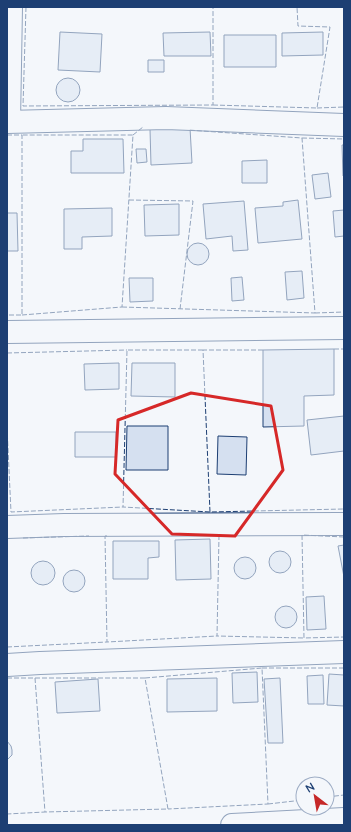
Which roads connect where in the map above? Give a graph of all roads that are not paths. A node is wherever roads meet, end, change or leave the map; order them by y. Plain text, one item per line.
1 (11, 7) edge
2 (8, 122) edge
3 (344, 125) edge
4 (344, 328) edge
5 (7, 332) edge
6 (344, 524) edge
7 (7, 527) edge
8 (344, 652) edge
9 (7, 666) edge
10 (344, 819) edge
11 (232, 825) edge

1 - 2 street
2 - 3 street
4 - 5 street
6 - 7 street
8 - 9 street
10 - 11 street

